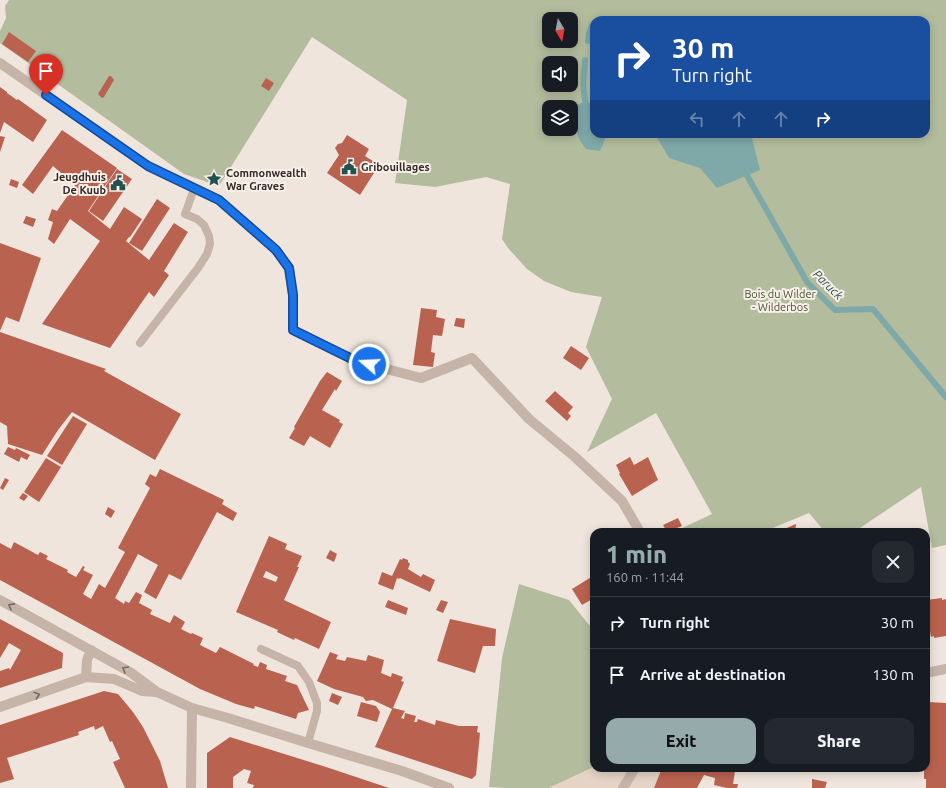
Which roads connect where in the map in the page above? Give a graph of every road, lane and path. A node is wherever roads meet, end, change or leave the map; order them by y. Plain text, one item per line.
1 (0, 63) edge
2 (194, 189) junction
3 (140, 343) dead end
4 (638, 528) edge
5 (0, 600) edge
6 (261, 649) dead end
7 (91, 650) junction
8 (946, 669) edge
9 (930, 672) edge
10 (86, 677) junction
11 (157, 692) junction
12 (0, 707) edge
13 (192, 708) junction
14 (308, 743) junction
15 (633, 772) edge
16 (191, 788) edge
17 (449, 788) edge
18 (623, 788) edge

1 - 2 street
2 - 3 lane
2 - 4 street
7 -> 5 street
6 - 14 lane
7 - 10 street
11 -> 7 street
8 - 9 street
10 - 11 street
12 -> 10 street
11 - 13 street
13 - 14 street
13 - 16 street
14 - 17 street
15 - 18 street

